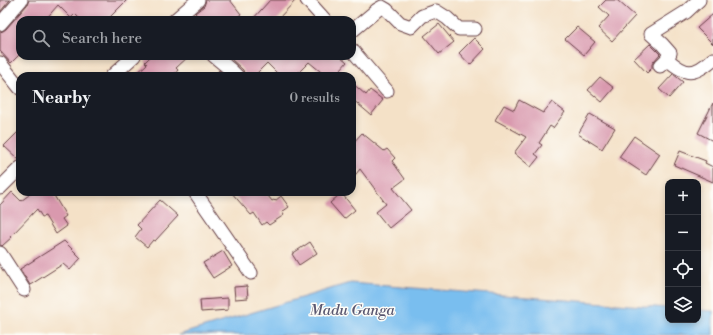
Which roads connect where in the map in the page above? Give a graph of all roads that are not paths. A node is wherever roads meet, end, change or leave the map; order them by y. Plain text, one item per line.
1 (21, 0) edge
2 (307, 0) edge
3 (699, 0) edge
4 (192, 2) edge
5 (179, 16) edge
6 (321, 16) edge
7 (0, 24) edge
8 (356, 28) edge
9 (475, 29) dead end
10 (356, 55) edge
11 (713, 58) edge
12 (130, 60) edge
13 (219, 60) edge
14 (0, 63) edge
15 (116, 72) edge
16 (233, 72) edge
17 (16, 83) edge
18 (387, 91) dead end
19 (16, 172) edge
20 (0, 188) edge
21 (198, 196) edge
22 (0, 253) edge
23 (251, 273) dead end
24 (24, 290) dead end

1 - 7 street
2 - 6 street
3 - 11 street
4 - 5 street
8 - 9 street
10 - 18 street
12 - 15 street
13 - 16 street
14 - 17 street
19 - 20 street
21 - 23 street
22 - 24 street

